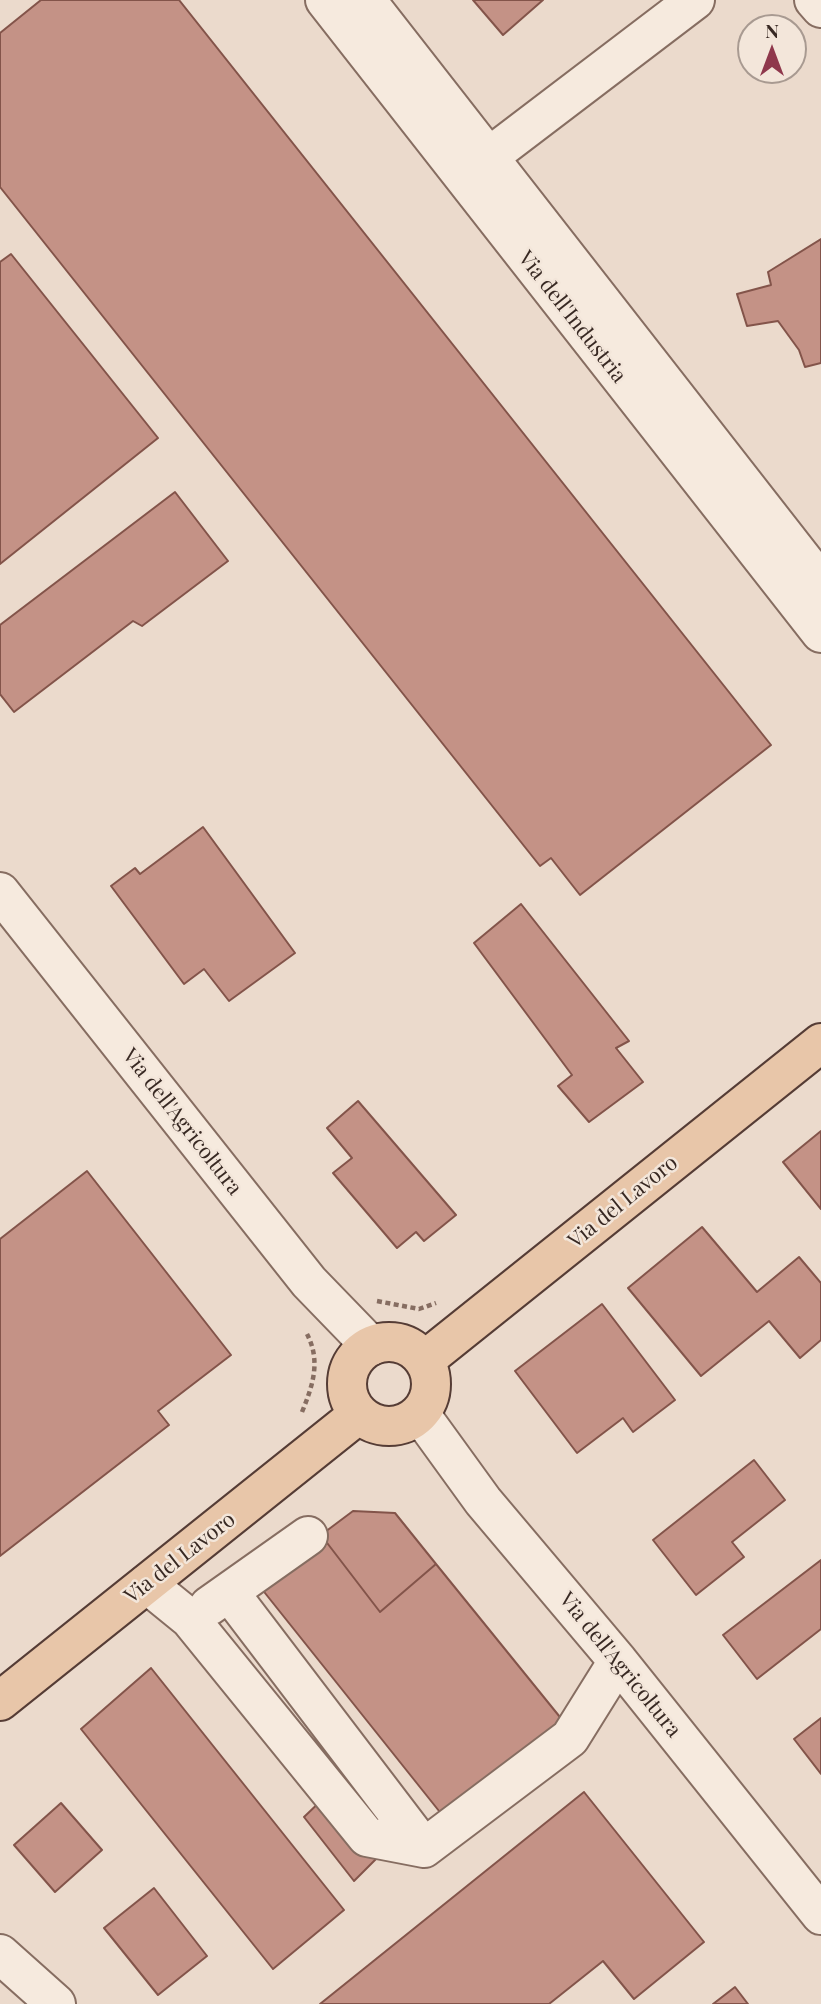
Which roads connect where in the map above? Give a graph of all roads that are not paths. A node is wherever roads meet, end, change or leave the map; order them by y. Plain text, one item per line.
1 (325, 0) edge
2 (366, 0) edge
3 (695, 0) edge
4 (814, 0) edge
5 (821, 8) edge
6 (475, 168) junction
7 (821, 583) edge
8 (821, 633) edge
9 (0, 892) edge
10 (821, 1043) edge
11 (370, 1346) junction
12 (425, 1360) junction
13 (359, 1413) junction
14 (420, 1413) junction
15 (308, 1536) dead end
16 (147, 1584) junction
17 (229, 1592) junction
18 (190, 1619) junction
19 (618, 1661) junction
20 (0, 1700) edge
21 (424, 1848) junction
22 (821, 1916) edge
23 (0, 1954) edge
24 (57, 2004) edge

1 - 6 street, Via dell'Industria
2 - 6 street, Via dell'Industria
3 - 6 street
4 - 5 street
6 - 7 street, Via dell'Industria
6 - 8 street, Via dell'Industria
9 - 11 street, Via dell'Agricoltura
10 - 12 main road, Via del Lavoro
11 - 12 main road
11 - 13 main road
12 - 14 main road
13 - 14 main road
13 - 16 main road, Via del Lavoro
14 - 19 street, Via dell'Agricoltura
15 - 17 street
16 - 18 street
16 - 20 main road, Via del Lavoro
17 - 18 street
17 - 21 street
18 - 21 street
19 - 21 street
19 - 22 street, Via dell'Agricoltura
23 - 24 street

